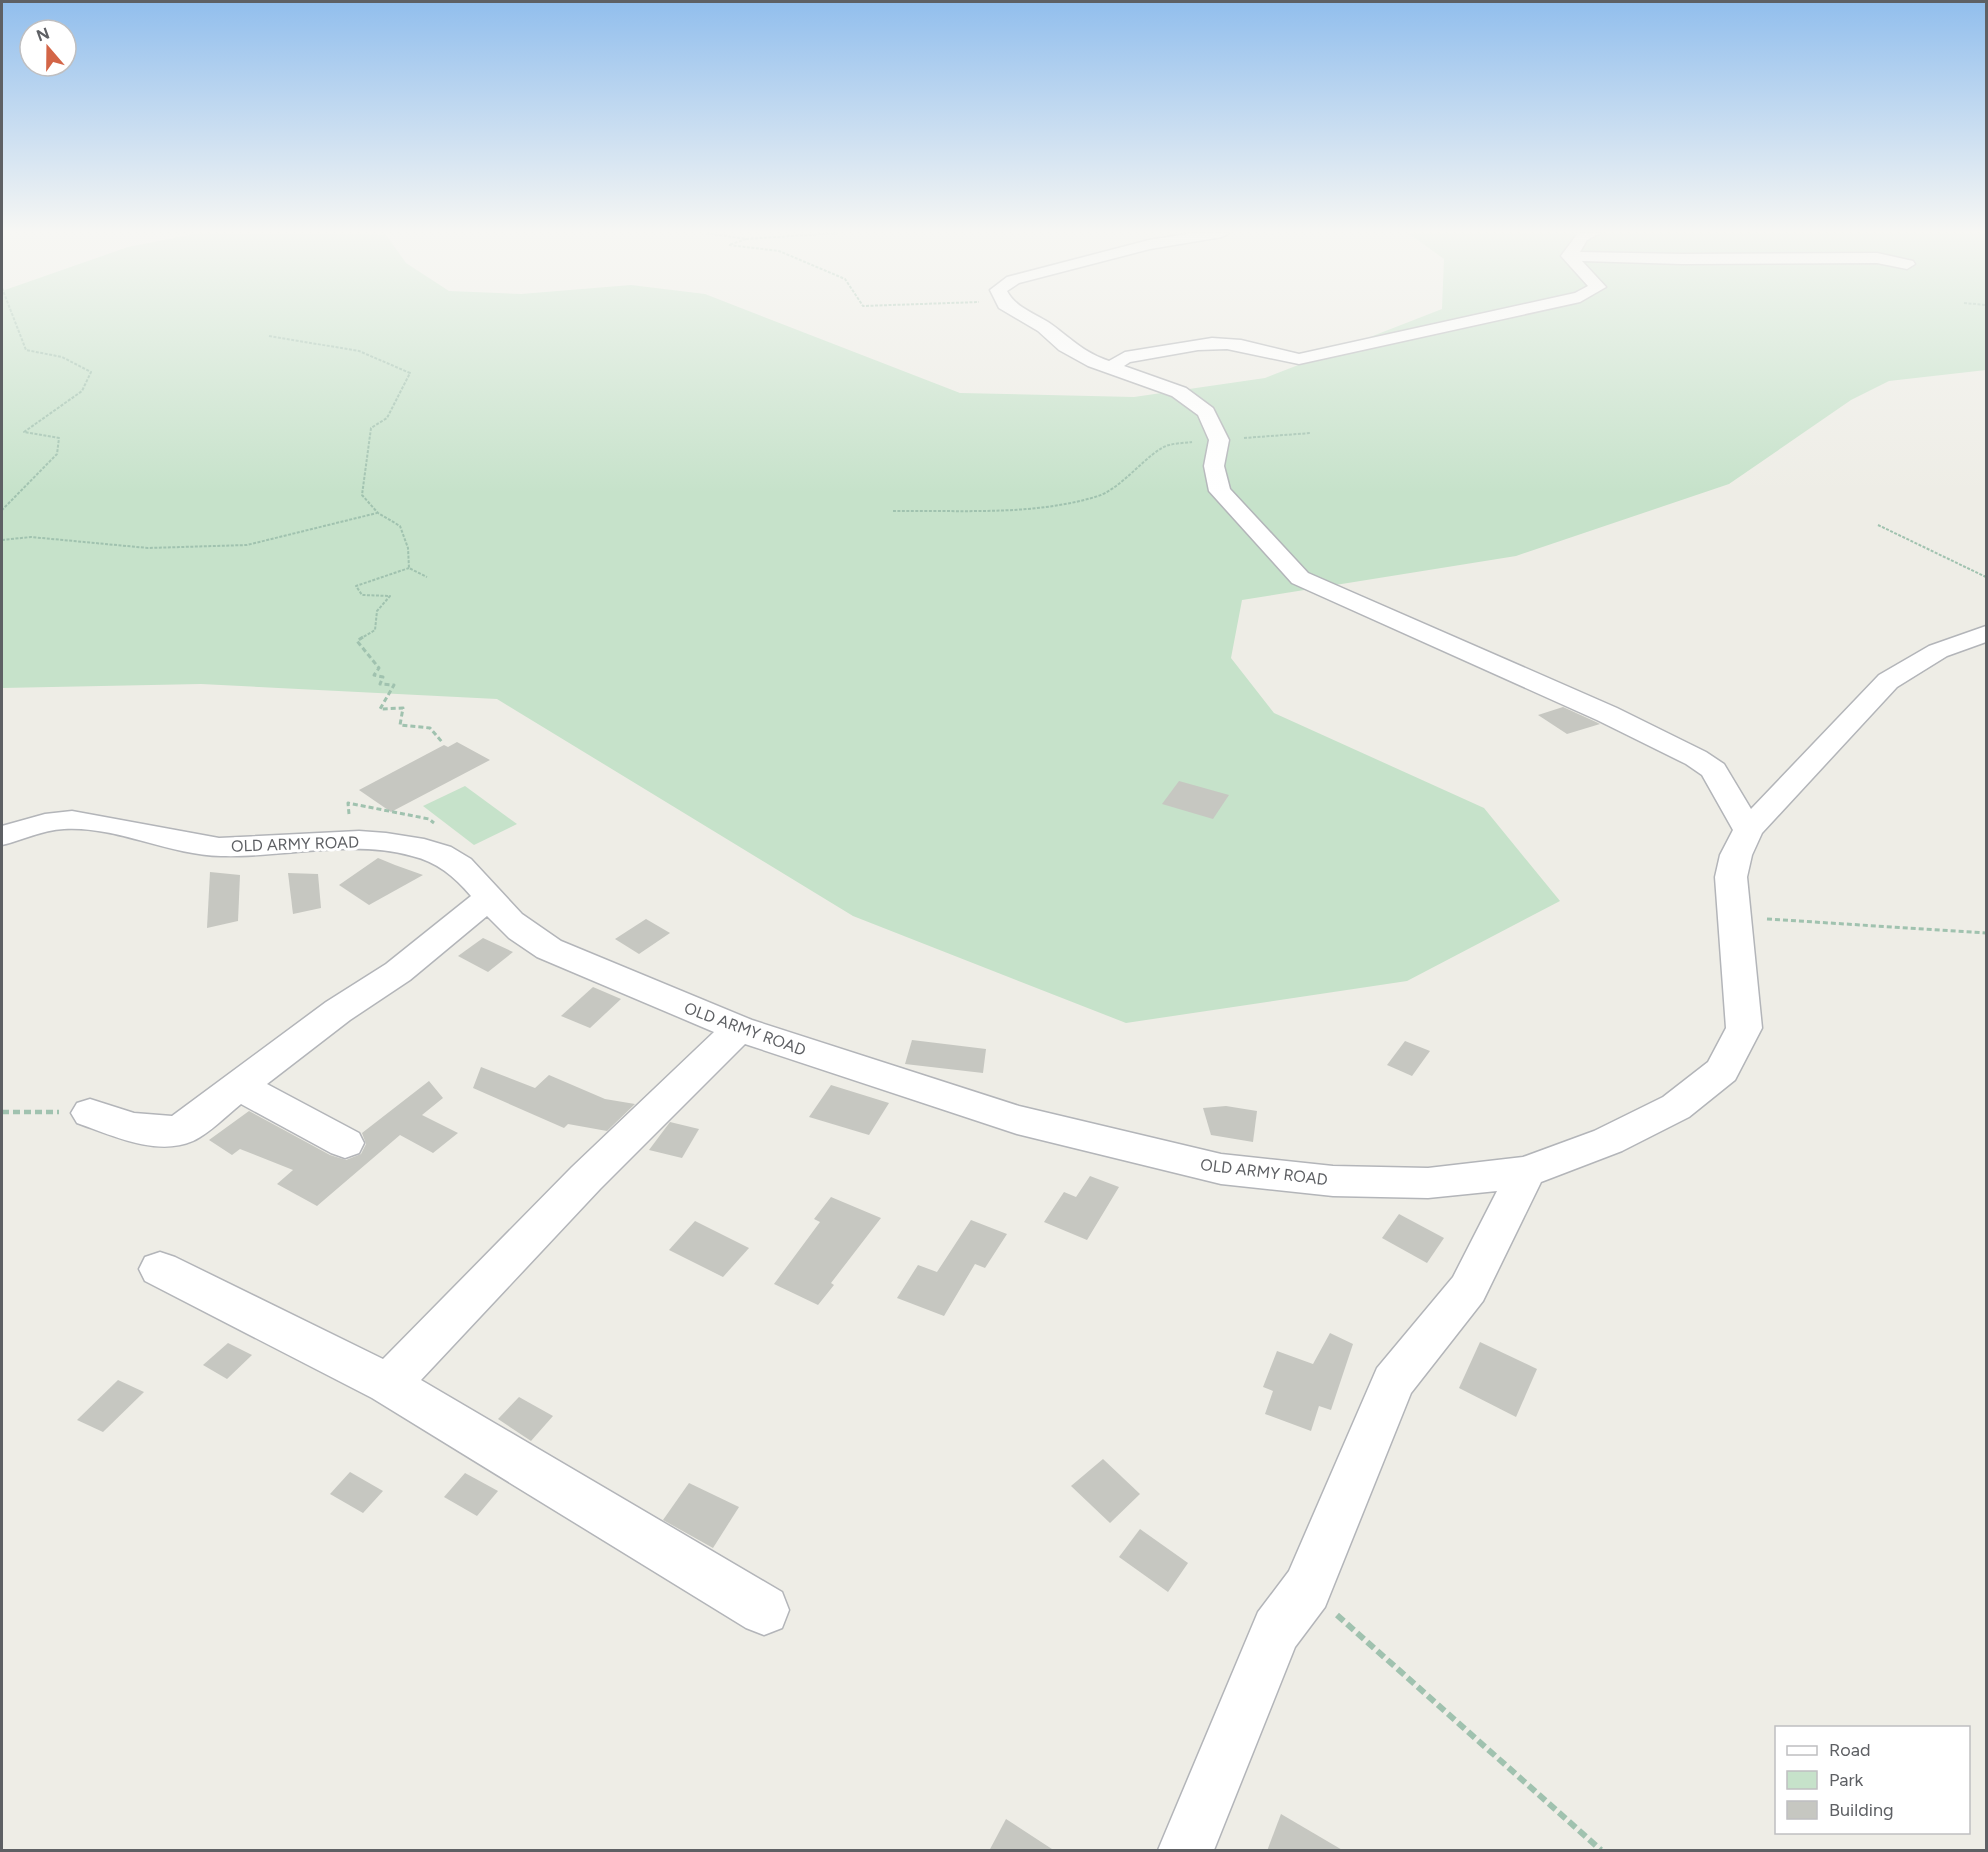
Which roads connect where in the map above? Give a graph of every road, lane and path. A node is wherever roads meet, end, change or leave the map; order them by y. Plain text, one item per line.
1 (14, 319) edge
2 (1031, 319) edge
3 (1480, 319) edge
4 (269, 336) dead end
5 (1114, 369) junction
6 (1311, 433) dead end
7 (1220, 440) junction
8 (2, 510) edge
9 (893, 511) dead end
10 (378, 513) junction
11 (1878, 525) dead end
12 (2, 540) edge
13 (409, 568) junction
14 (427, 577) dead end
15 (1986, 577) edge
16 (1986, 634) edge
17 (442, 742) dead end
18 (1749, 830) junction
19 (2, 836) edge
20 (490, 897) junction
21 (1736, 917) junction
22 (1986, 933) edge
23 (739, 1029) junction
24 (240, 1087) junction
25 (2, 1112) edge
26 (90, 1113) joint
27 (345, 1143) dead end
28 (1526, 1172) junction
29 (160, 1269) dead end
30 (388, 1384) junction
31 (1307, 1589) junction
32 (764, 1610) dead end
33 (1186, 1851) edge
34 (1601, 1851) edge

1 - 8 path
2 - 5 street
3 - 5 street
4 - 10 path
5 - 7 street
6 - 7 path
7 - 9 path
7 - 18 street
10 - 12 path
10 - 13 path
11 - 15 path
13 - 14 path
13 - 17 path
16 - 18 street, OLD ARMY ROAD
18 - 21 street, OLD ARMY ROAD
19 - 20 street, OLD ARMY ROAD
20 - 23 street, OLD ARMY ROAD
20 - 24 street
21 - 22 path
21 - 28 street, OLD ARMY ROAD
23 - 28 street, OLD ARMY ROAD
23 - 30 street
24 - 26 street
24 - 27 street
25 - 26 path
28 - 31 street
29 - 30 street
30 - 32 street
31 - 33 street
31 - 34 path

